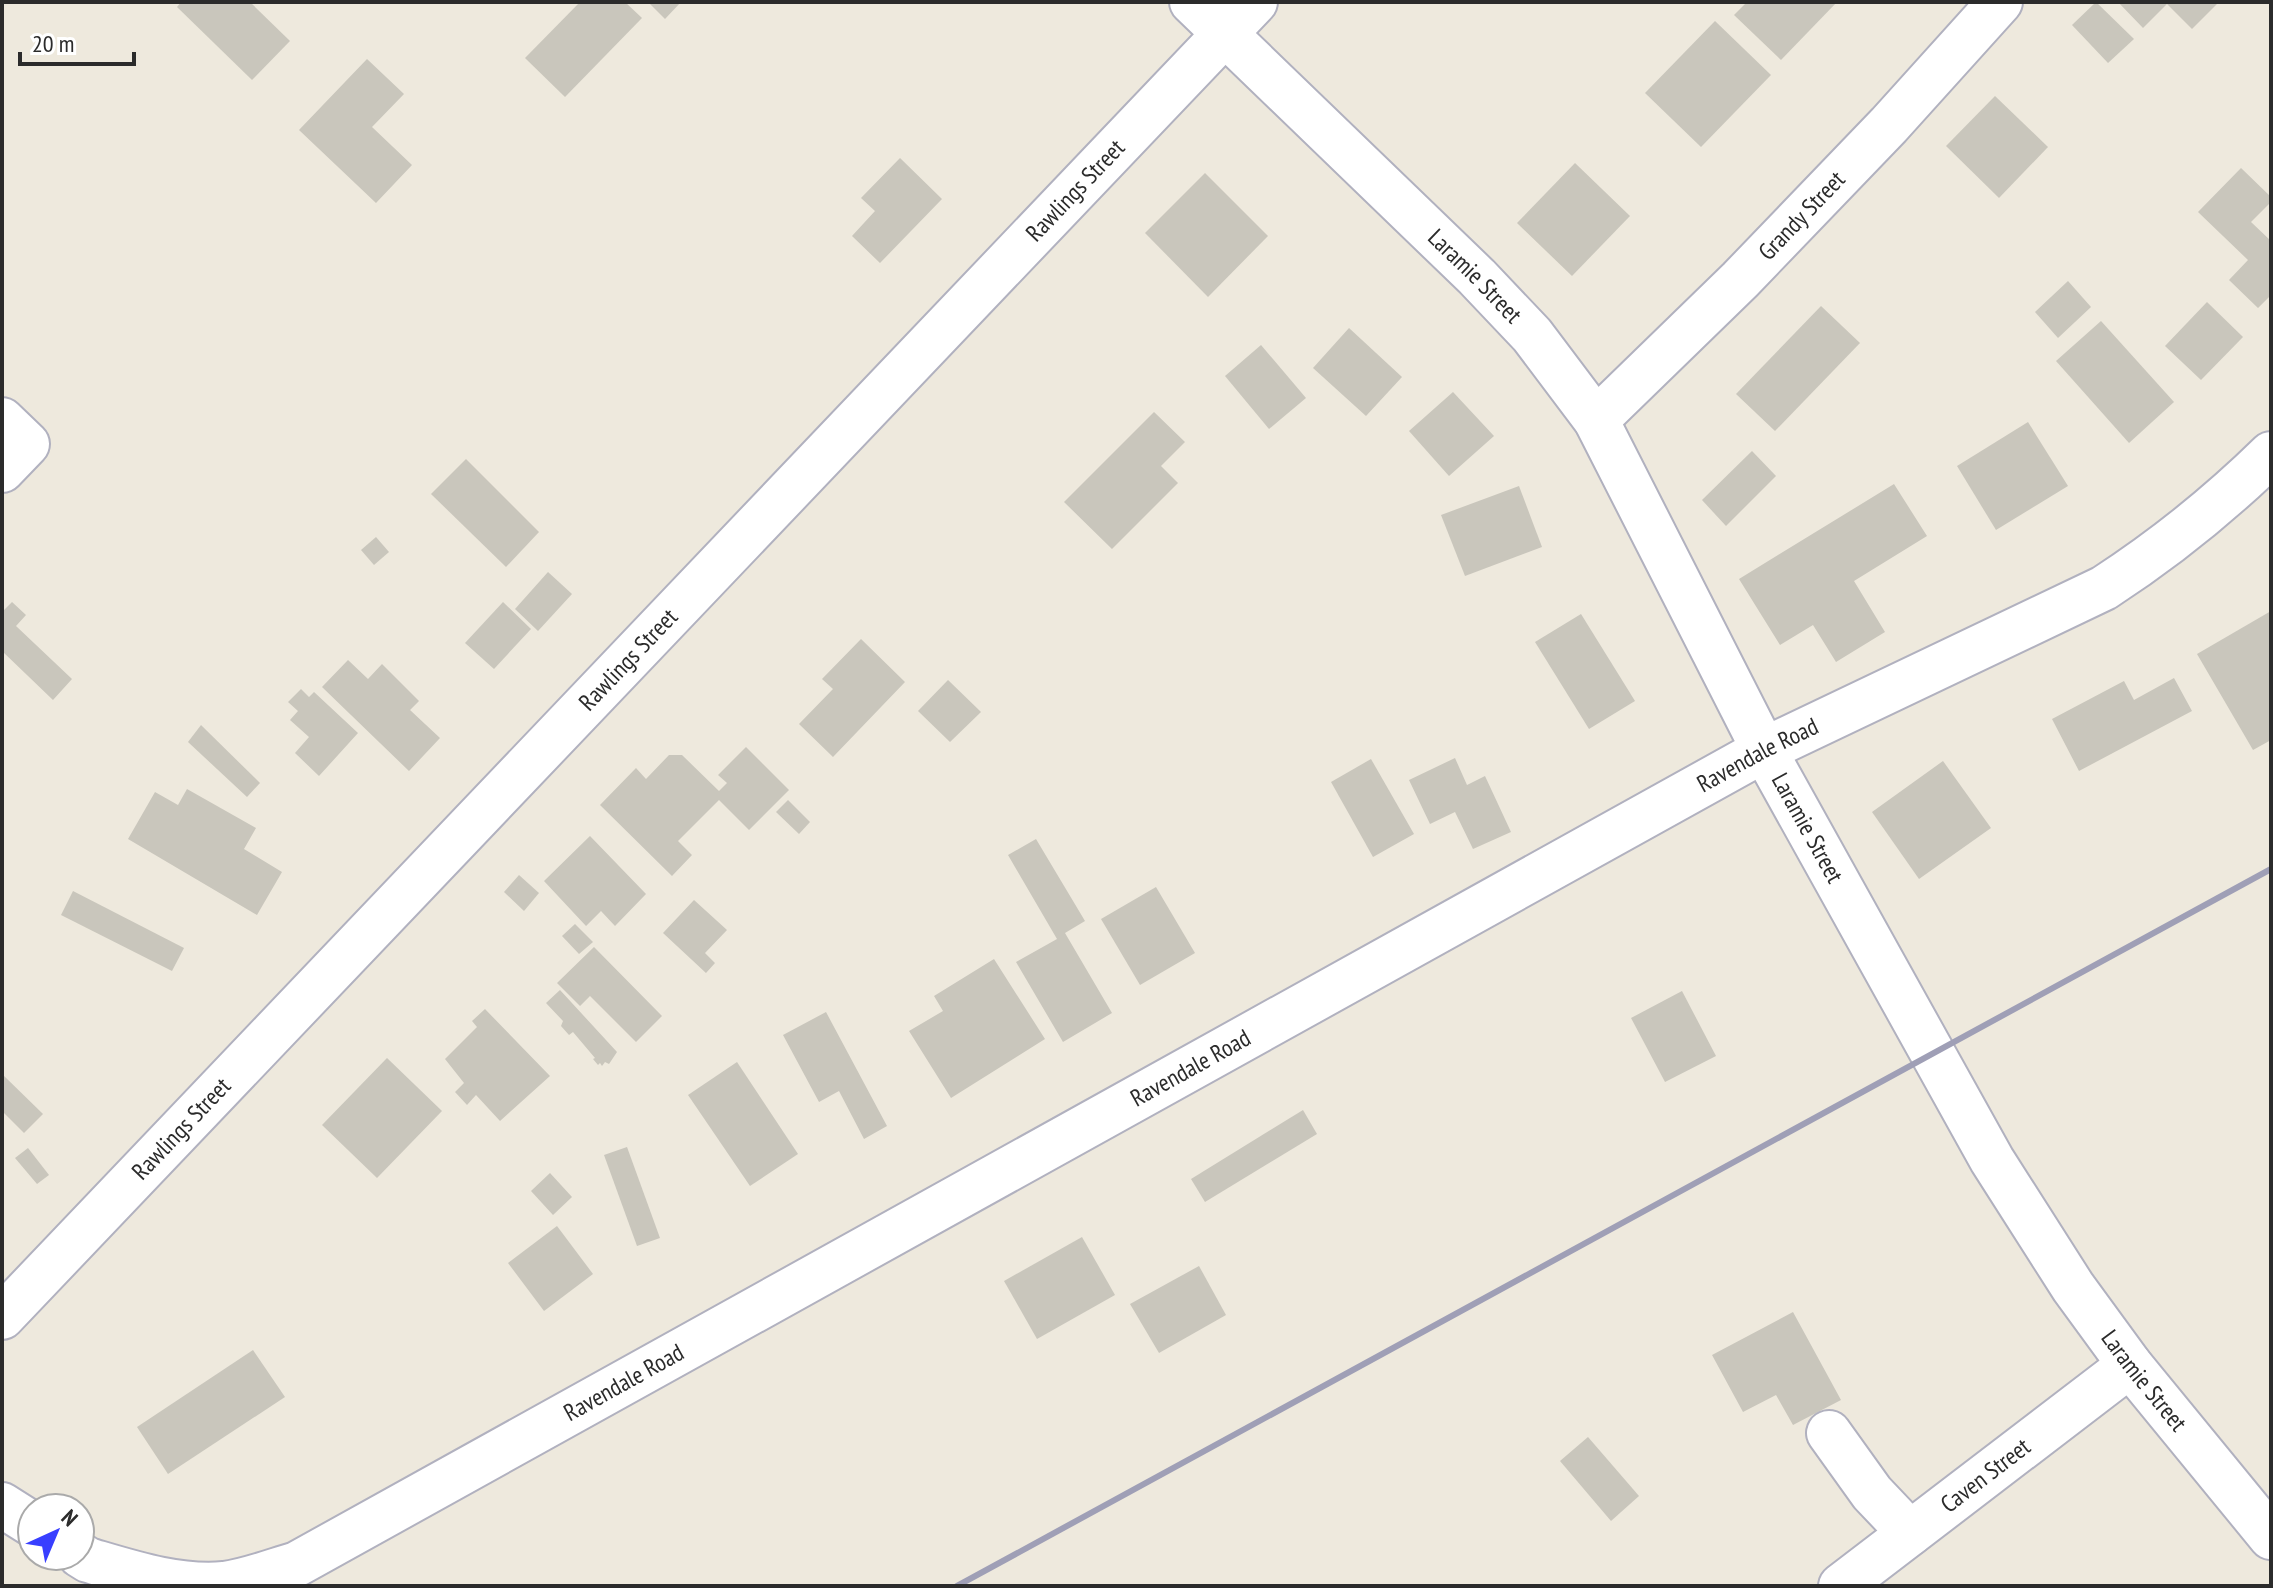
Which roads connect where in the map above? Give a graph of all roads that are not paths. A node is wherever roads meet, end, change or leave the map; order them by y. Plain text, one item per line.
1 (1192, 2) edge
2 (2000, 2) edge
3 (1240, 17) edge
4 (1596, 420) junction
5 (2271, 454) edge
6 (1764, 750) junction
7 (2, 1317) edge
8 (2130, 1365) junction
9 (1829, 1433) dead end
10 (1910, 1533) junction
11 (2271, 1537) edge
12 (96, 1562) edge
13 (1841, 1586) edge

1 - 3 street, Laramie Street
2 - 4 street, Grandy Street
3 - 4 street, Laramie Street
3 - 7 street, Rawlings Street
4 - 6 street, Laramie Street
5 - 6 street, Ravendale Road
6 - 8 street, Laramie Street
6 - 12 street, Ravendale Road
8 - 10 street, Caven Street
8 - 11 street, Laramie Street
9 - 10 street
10 - 13 street, Caven Street

